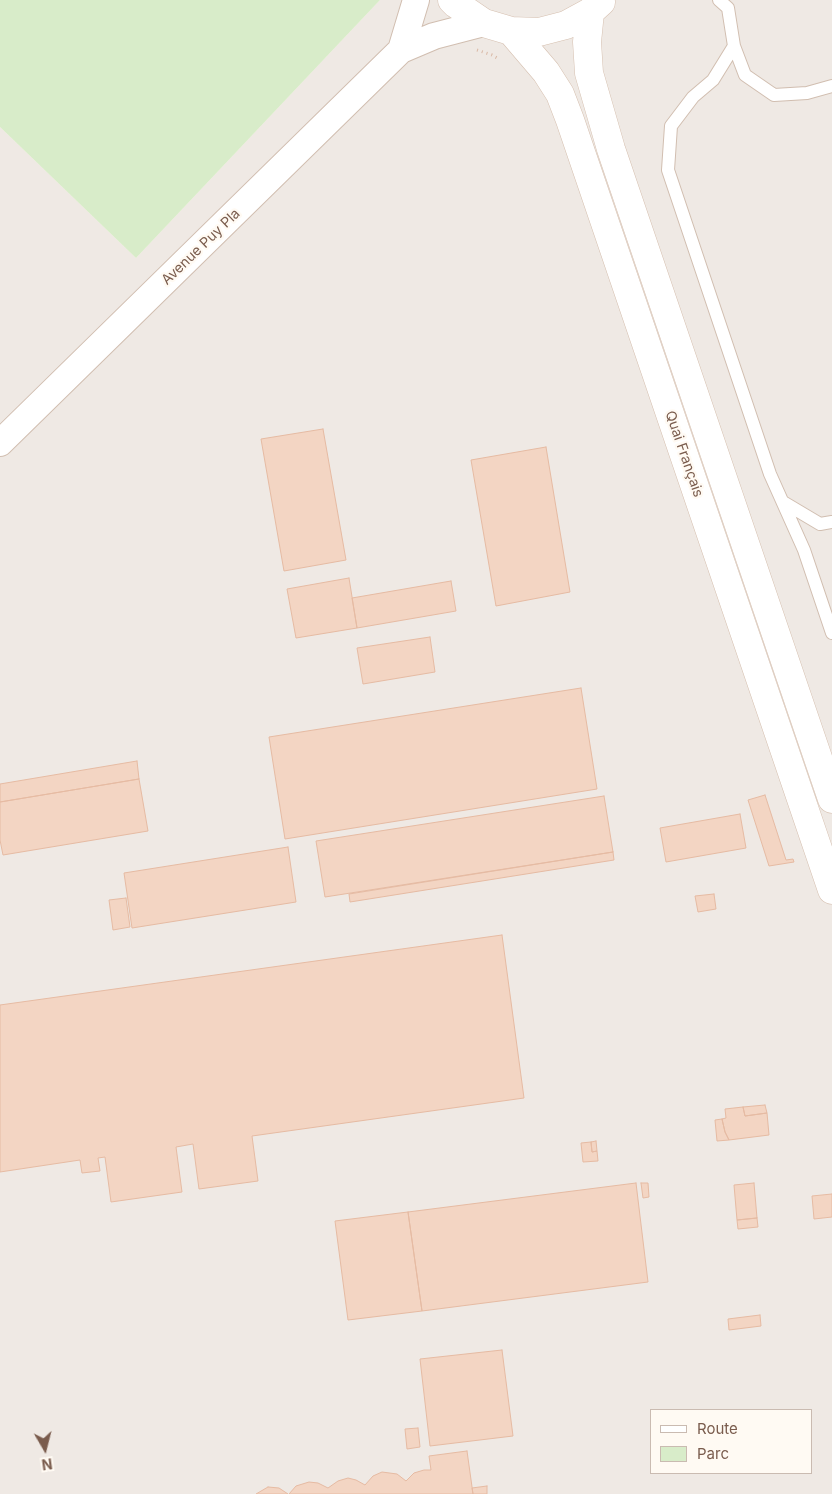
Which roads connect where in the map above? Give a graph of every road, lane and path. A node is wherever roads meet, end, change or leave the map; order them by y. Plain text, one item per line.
1 (416, 0) edge
2 (452, 0) edge
3 (719, 0) edge
4 (596, 6) edge
5 (484, 23) junction
6 (511, 31) junction
7 (734, 46) junction
8 (401, 50) junction
9 (832, 86) edge
10 (0, 444) edge
11 (783, 502) junction
12 (832, 522) edge
13 (832, 633) edge
14 (832, 798) edge
15 (832, 890) edge

1 - 8 street, Avenue Puy Pla
2 - 5 main road
3 - 7 lane
4 - 6 main road
4 - 14 main road
5 - 6 main road
5 - 8 street, Avenue Puy Pla
6 - 15 main road, Quai Français
7 - 9 lane
7 - 11 lane
8 - 10 street, Avenue Puy Pla
11 - 12 lane
11 - 13 lane

